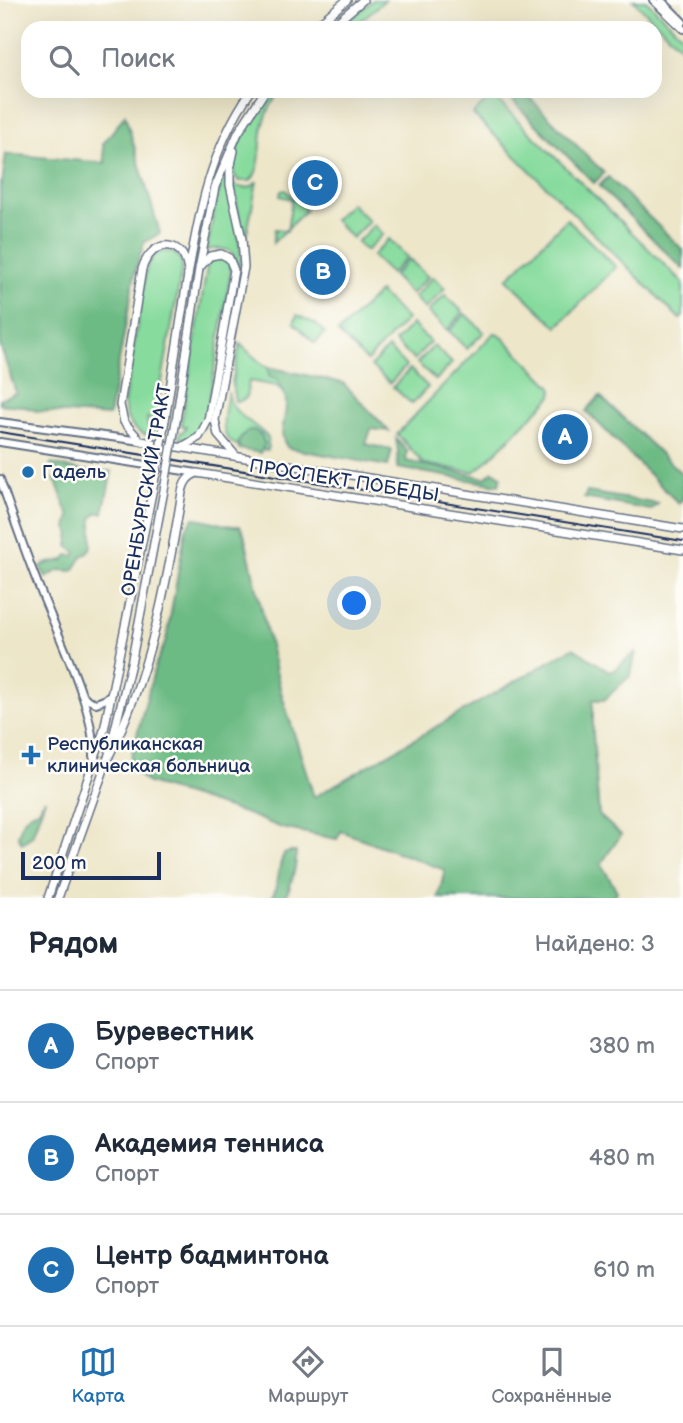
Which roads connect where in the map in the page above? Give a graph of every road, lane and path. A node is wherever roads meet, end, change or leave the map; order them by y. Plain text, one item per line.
1 (347, 0) edge
2 (363, 0) edge
3 (653, 0) edge
4 (661, 0) edge
5 (322, 21) edge
6 (338, 21) edge
7 (683, 22) edge
8 (683, 29) edge
9 (247, 98) edge
10 (260, 98) edge
11 (238, 133) junction
12 (199, 269) junction
13 (188, 276) junction
14 (0, 422) edge
15 (141, 441) junction
16 (0, 442) edge
17 (182, 447) junction
18 (237, 457) junction
19 (197, 473) junction
20 (0, 479) edge
21 (683, 529) edge
22 (683, 550) edge
23 (78, 687) junction
24 (114, 692) junction
25 (108, 758) junction
26 (91, 772) junction
27 (48, 898) edge
28 (58, 898) edge

1 - 5 main road
2 - 6 main road
3 - 8 main road
4 - 7 main road
9 - 13 main road, ОРЕНБУРГСКИЙ ТРАКТ
10 - 11 main road, ОРЕНБУРГСКИЙ ТРАКТ
11 - 12 main road, ОРЕНБУРГСКИЙ ТРАКТ
11 - 18 main road
12 - 17 main road
12 - 25 main road, ОРЕНБУРГСКИЙ ТРАКТ, bridge
13 - 15 main road
13 - 24 main road, ОРЕНБУРГСКИЙ ТРАКТ, bridge
14 - 15 main road, ПРОСПЕКТ ПОБЕДЫ
15 - 17 main road, ПРОСПЕКТ ПОБЕДЫ
16 - 19 main road, ПРОСПЕКТ ПОБЕДЫ
17 - 18 main road, ПРОСПЕКТ ПОБЕДЫ
18 - 21 main road, ПРОСПЕКТ ПОБЕДЫ
19 - 22 main road, ПРОСПЕКТ ПОБЕДЫ
19 - 25 main road
20 - 23 main road
23 - 24 main road
23 - 26 main road
24 - 26 main road, ОРЕНБУРГСКИЙ ТРАКТ
25 - 28 main road, ОРЕНБУРГСКИЙ ТРАКТ
26 - 27 main road, ОРЕНБУРГСКИЙ ТРАКТ

